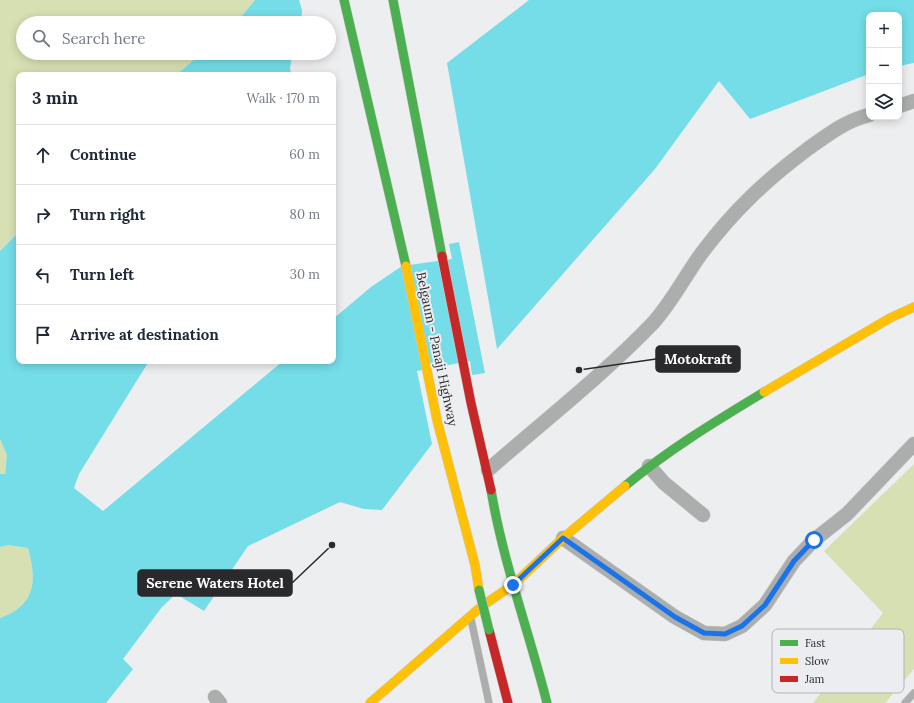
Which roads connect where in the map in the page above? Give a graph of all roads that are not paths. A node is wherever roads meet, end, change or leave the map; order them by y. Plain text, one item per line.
1 (344, 0) edge
2 (393, 0) edge
3 (914, 101) edge
4 (902, 105) edge
5 (866, 115) edge
6 (914, 307) edge
7 (914, 444) edge
8 (649, 466) junction
9 (488, 470) junction
10 (703, 515) dead end
11 (563, 538) junction
12 (513, 585) junction
13 (482, 606) junction
14 (471, 617) junction
15 (914, 693) edge
16 (370, 703) edge
17 (488, 703) edge
18 (508, 703) edge
19 (547, 703) edge
20 (905, 703) edge

1 - 13 main road, Belgaum - Panaji Highway, bridge
2 - 9 main road, Belgaum - Panaji Highway
3 - 4 street
5 - 9 street
6 - 8 main road
7 - 11 street
8 - 10 street
8 - 11 main road
9 - 12 main road, Belgaum - Panaji Highway
11 - 12 main road
12 - 13 main road
12 - 19 main road, Belgaum - Panaji Highway
13 - 14 main road
13 - 18 main road, Belgaum - Panaji Highway, bridge
14 - 16 main road
14 - 17 lane
15 - 20 lane

